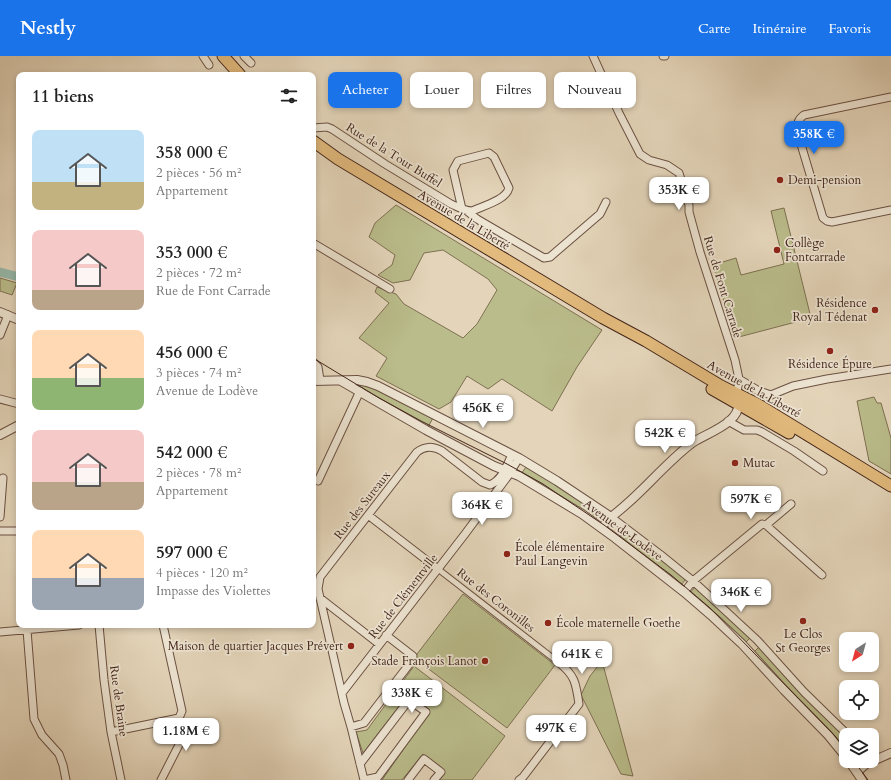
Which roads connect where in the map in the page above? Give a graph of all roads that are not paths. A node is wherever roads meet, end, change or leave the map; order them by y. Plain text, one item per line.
1 (203, 56) edge
2 (223, 56) edge
3 (244, 56) edge
4 (594, 56) edge
5 (251, 63) dead end
6 (209, 65) dead end
7 (237, 72) edge
8 (891, 97) edge
9 (316, 128) edge
10 (316, 143) edge
11 (606, 202) dead end
12 (465, 210) junction
13 (891, 210) edge
14 (316, 245) edge
15 (390, 289) dead end
16 (0, 312) edge
17 (8, 315) junction
18 (603, 318) junction
19 (16, 319) edge
20 (0, 335) edge
21 (316, 365) edge
22 (891, 369) edge
23 (739, 379) junction
24 (317, 381) edge
25 (341, 381) junction
26 (360, 391) junction
27 (0, 399) edge
28 (738, 402) junction
29 (16, 403) edge
30 (728, 421) junction
31 (16, 427) edge
32 (0, 435) edge
33 (516, 456) junction
34 (822, 471) dead end
35 (507, 472) junction
36 (3, 478) dead end
37 (318, 481) dead end
38 (891, 486) edge
39 (792, 504) dead end
40 (368, 515) junction
41 (0, 517) edge
42 (610, 517) junction
43 (766, 525) junction
44 (601, 528) junction
45 (16, 530) edge
46 (0, 531) edge
47 (438, 569) junction
48 (822, 576) dead end
49 (693, 581) junction
50 (684, 592) junction
51 (320, 598) junction
52 (48, 628) edge
53 (99, 628) edge
54 (164, 628) edge
55 (27, 630) junction
56 (0, 632) edge
57 (386, 635) junction
58 (379, 644) junction
59 (558, 662) joint
60 (342, 693) junction
61 (180, 718) junction
62 (351, 727) junction
63 (841, 728) edge
64 (111, 732) junction
65 (839, 748) edge
66 (891, 753) edge
67 (879, 758) edge
68 (360, 764) junction
69 (854, 768) edge
70 (861, 768) edge
71 (857, 772) junction
72 (66, 780) edge
73 (121, 780) edge
74 (161, 780) edge
75 (364, 780) edge
76 (408, 780) edge
77 (434, 780) edge
78 (519, 780) edge
79 (862, 780) edge

1 - 6 street
2 - 7 main road
3 - 5 street
4 - 23 street, Rue de Font Carrade
8 - 13 street
9 - 12 street, Rue de la Tour Buffel
10 - 18 main road, Avenue de la Liberté
11 - 12 street
12 - 12 street, Rue de la Tour Buffel
14 - 15 street
16 - 17 street
17 - 19 street
17 - 20 street
18 - 28 main road, Avenue de la Liberté
18 - 28 main road, Avenue de la Liberté
21 - 24 street, Avenue de Lodève
22 - 23 street
23 - 28 street, Rue de Font Carrade
24 - 25 street, Avenue de Lodève
25 - 26 street, Avenue de Lodève
25 - 33 street, Avenue de Lodève
26 - 35 street, Avenue de Lodève
26 - 37 street
27 - 29 street
28 - 30 street
28 - 38 main road, Avenue de la Liberté
30 - 34 street
30 - 42 street
31 - 32 street
33 - 35 street, Rue des Sureaux
33 - 42 street, Avenue de Lodève
35 - 40 street, Rue des Sureaux
35 - 44 street, Avenue de Lodève
35 - 47 street, Rue de Clémentville
36 - 41 street
39 - 43 street
40 - 47 street
40 - 51 street, Rue des Sureaux
42 - 44 street
42 - 49 street, Avenue de Lodève
43 - 48 street
43 - 49 street
44 - 50 street, Avenue de Lodève
45 - 46 street
47 - 57 street, Rue de Clémentville
47 - 59 street, Rue des Coronilles
49 - 50 street
49 - 63 street, Avenue de Lodève
50 - 65 street, Avenue de Lodève
51 - 58 street
51 - 60 street, Rue des Sureaux
52 - 55 street
53 - 64 street, Rue de Braine
54 - 61 street
55 - 56 street
55 - 72 street
57 - 58 street, Rue de Clémentville
57 - 62 street
58 - 60 street, Rue de Clémentville
59 - 78 street, Rue des Coronilles
60 - 62 street
61 - 64 street
61 - 74 street
62 - 68 street
64 - 73 street, Rue de Braine
66 - 67 street
68 - 75 street
68 - 75 street
69 - 71 street
70 - 71 street
71 - 79 street
76 - 77 street

